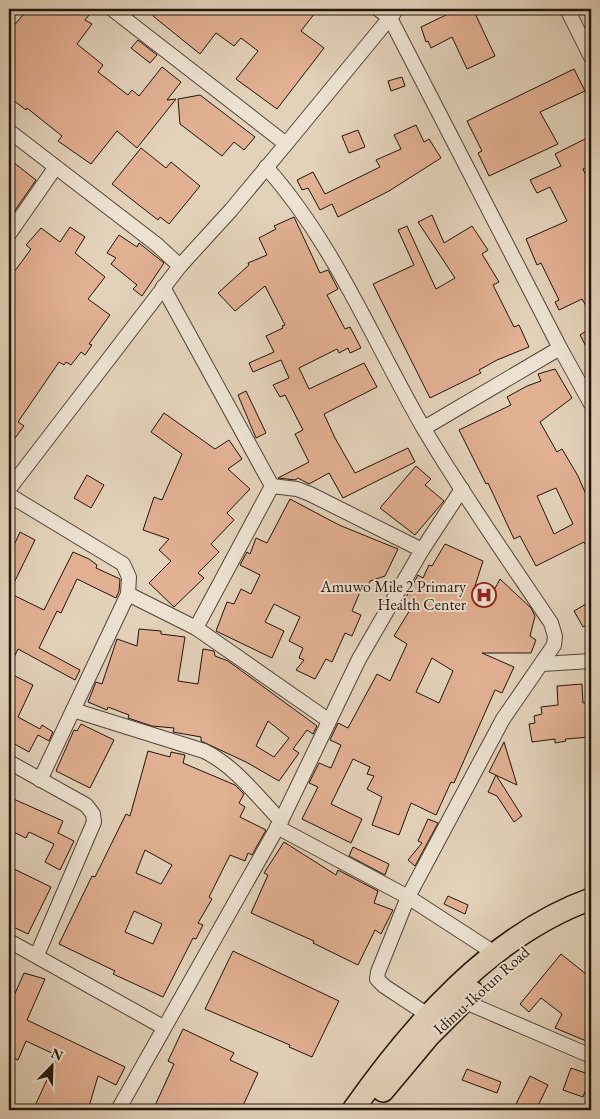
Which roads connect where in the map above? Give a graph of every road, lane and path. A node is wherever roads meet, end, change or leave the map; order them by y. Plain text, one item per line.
1 (112, 9) edge
2 (378, 9) edge
3 (567, 9) edge
4 (394, 13) edge
5 (591, 57) edge
6 (9, 130) edge
7 (286, 144) junction
8 (266, 167) junction
9 (56, 168) junction
10 (9, 234) edge
11 (180, 266) junction
12 (163, 288) junction
13 (560, 348) junction
14 (591, 404) edge
15 (424, 428) junction
16 (272, 486) junction
17 (9, 489) edge
18 (462, 489) junction
19 (9, 495) edge
20 (422, 550) junction
21 (128, 594) junction
22 (196, 628) junction
23 (591, 661) edge
24 (542, 664) junction
25 (73, 710) junction
26 (328, 720) junction
27 (9, 762) edge
28 (40, 780) junction
29 (279, 824) junction
30 (408, 897) junction
31 (591, 899) edge
32 (591, 915) edge
33 (9, 941) edge
34 (496, 954) junction
35 (37, 955) junction
36 (463, 1001) junction
37 (428, 1015) junction
38 (163, 1027) junction
39 (591, 1056) edge
40 (118, 1110) edge
41 (352, 1110) edge
42 (370, 1110) edge

1 - 7 street
2 - 4 street
3 - 5 street
4 - 7 street
4 - 13 street
6 - 9 street
7 - 8 street
8 - 11 street
8 - 15 street
9 - 10 street
9 - 11 street
11 - 12 street
12 - 16 street
12 - 17 street
13 - 14 street
13 - 15 street
15 - 18 street
16 - 20 street
16 - 22 street
18 - 20 street
18 - 24 street
19 - 21 street
20 - 26 street
21 - 22 street
21 - 25 street
22 - 26 street
23 - 24 street
24 - 30 street
25 - 28 street
25 - 29 street
26 - 29 street
27 - 28 street
28 - 35 street
29 - 30 street
29 - 38 street
30 - 34 street
30 - 37 street
31 - 34 main road
32 - 36 main road, Idimu-Ikotun Road
33 - 35 street
34 - 37 main road
35 - 38 street
36 - 39 street
36 - 42 main road, Idimu-Ikotun Road
37 - 41 main road
38 - 40 street

